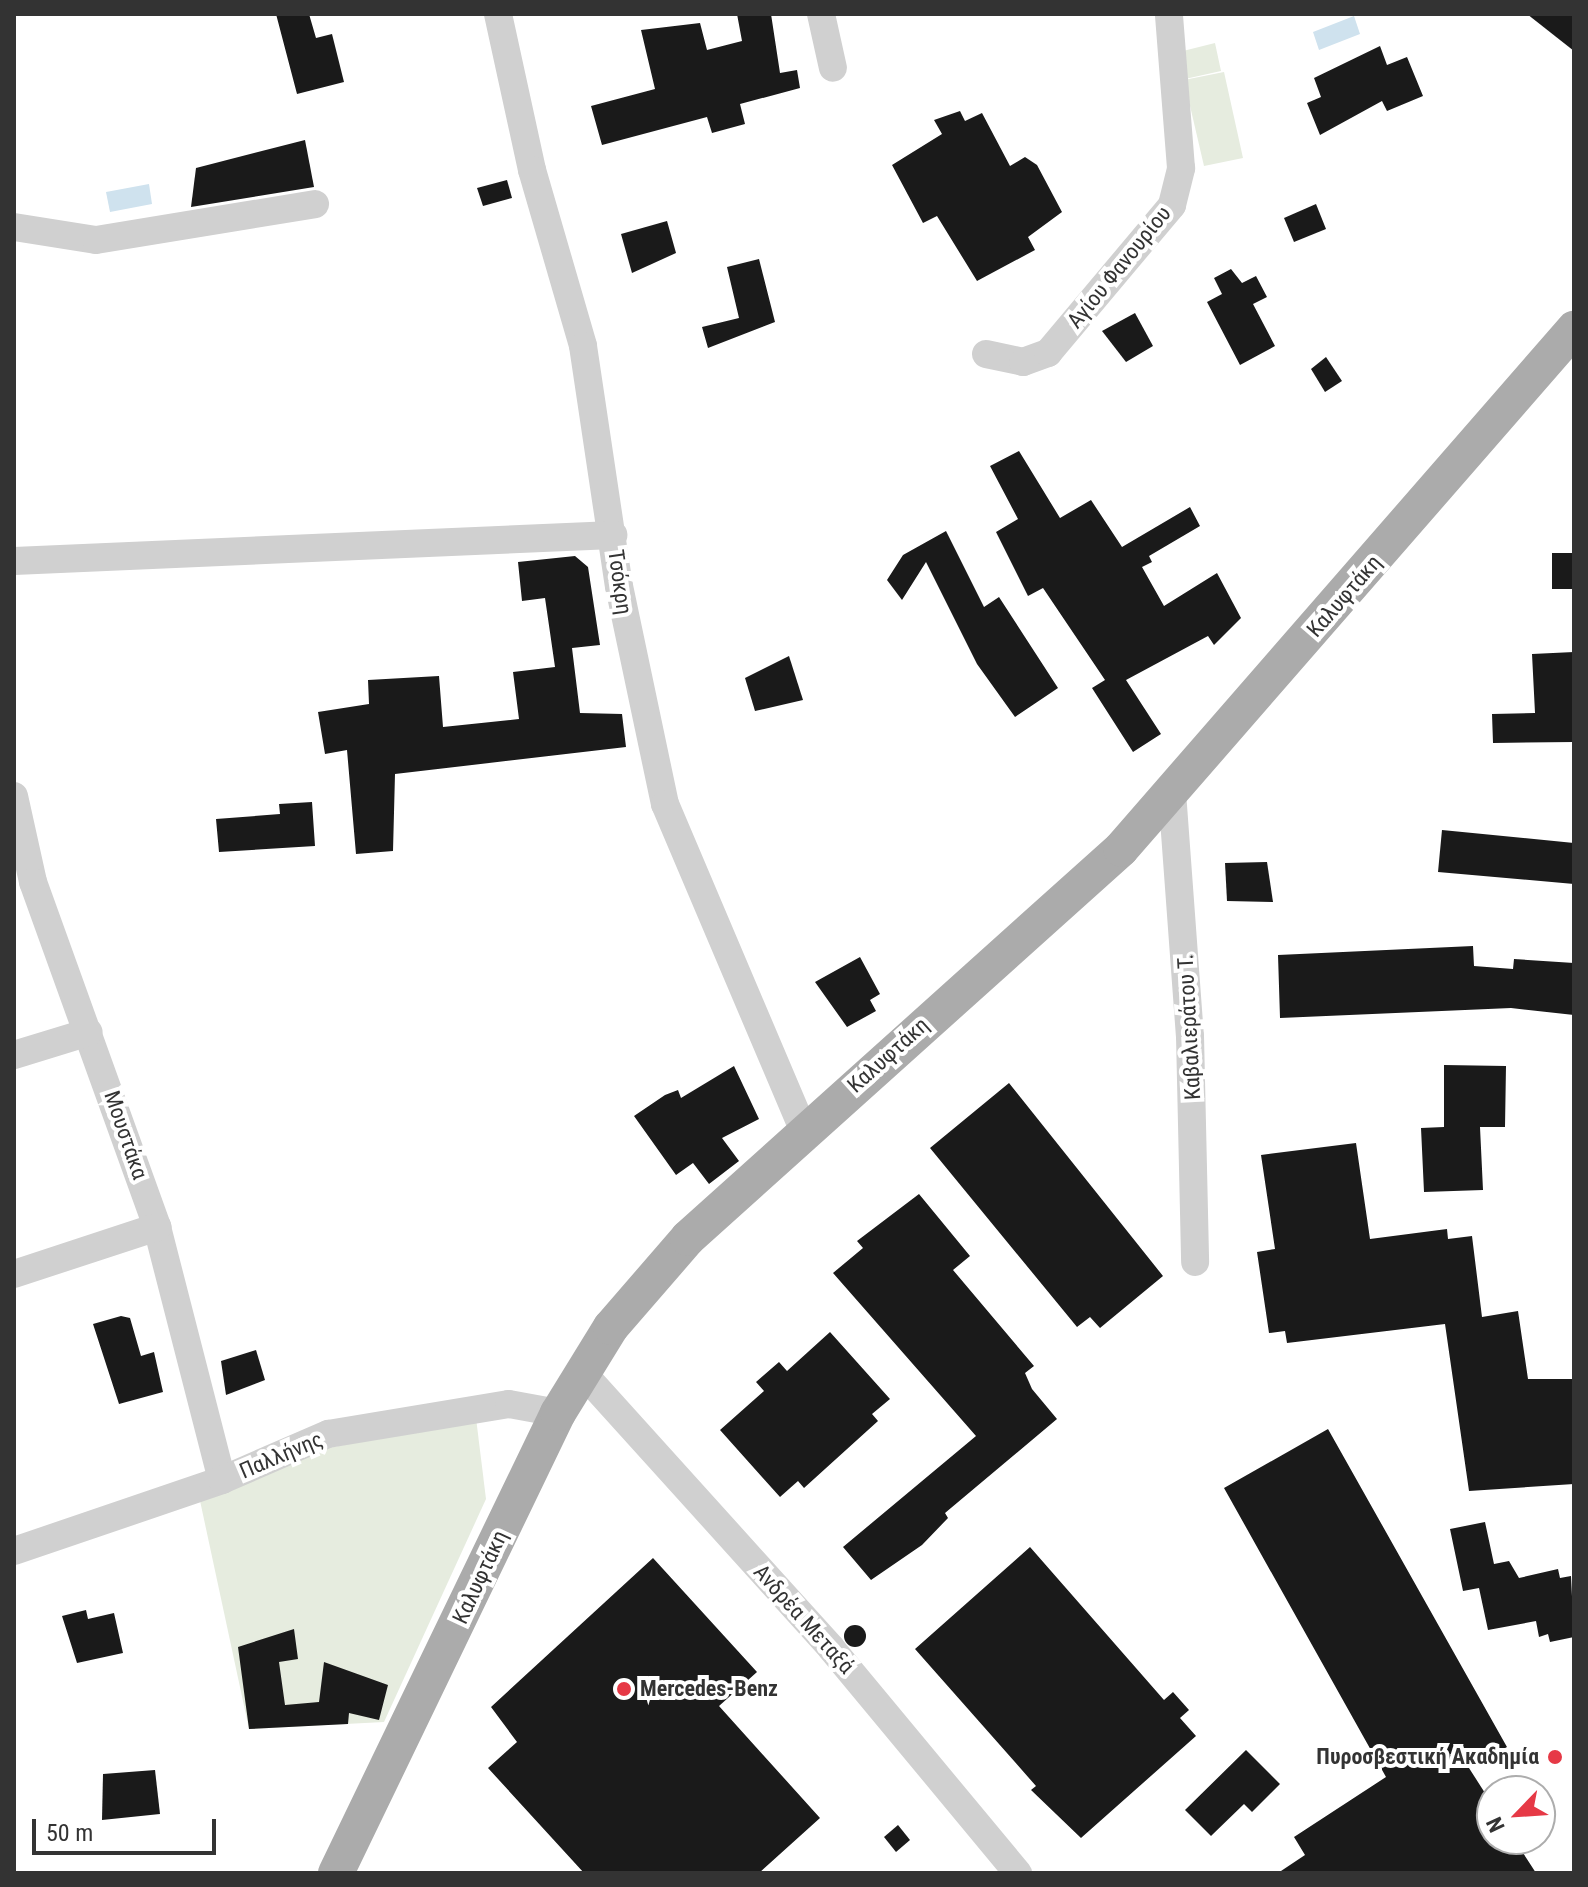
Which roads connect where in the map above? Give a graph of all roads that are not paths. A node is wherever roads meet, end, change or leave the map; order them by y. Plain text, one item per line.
1 (498, 14) edge
2 (821, 14) edge
3 (1169, 14) edge
4 (833, 68) dead end
5 (315, 204) dead end
6 (14, 227) edge
7 (1574, 329) edge
8 (986, 354) dead end
9 (613, 535) junction
10 (14, 561) edge
11 (1172, 792) junction
12 (14, 796) edge
13 (24, 885) edge
14 (89, 1032) junction
15 (14, 1055) edge
16 (804, 1131) junction
17 (157, 1227) junction
18 (1195, 1262) dead end
19 (14, 1274) edge
20 (581, 1371) junction
21 (558, 1413) junction
22 (222, 1480) junction
23 (14, 1551) edge
24 (336, 1873) edge
25 (1018, 1873) edge

1 - 9 street, Τσόκρη
2 - 4 street
3 - 8 street, Αγίου Φανουρίου
5 - 6 street
7 - 11 main road, Καλυφτάκη
9 - 10 street
9 - 16 street, Τσόκρη
11 - 16 main road, Καλυφτάκη
11 - 18 street, Καβαλιεράτου Τ.
12 - 13 street, Μουστάκα
13 - 14 street, Μουστάκα
14 - 15 street
14 - 17 street, Μουστάκα
16 - 20 main road, Καλυφτάκη
17 - 19 street
17 - 22 street, Μουστάκα
20 - 21 main road, Καλυφτάκη
20 - 25 street, Ανδρέα Μεταξά
21 - 22 street, Παλλήνης
21 - 24 main road, Καλυφτάκη
22 - 23 street, Παλλήνης

